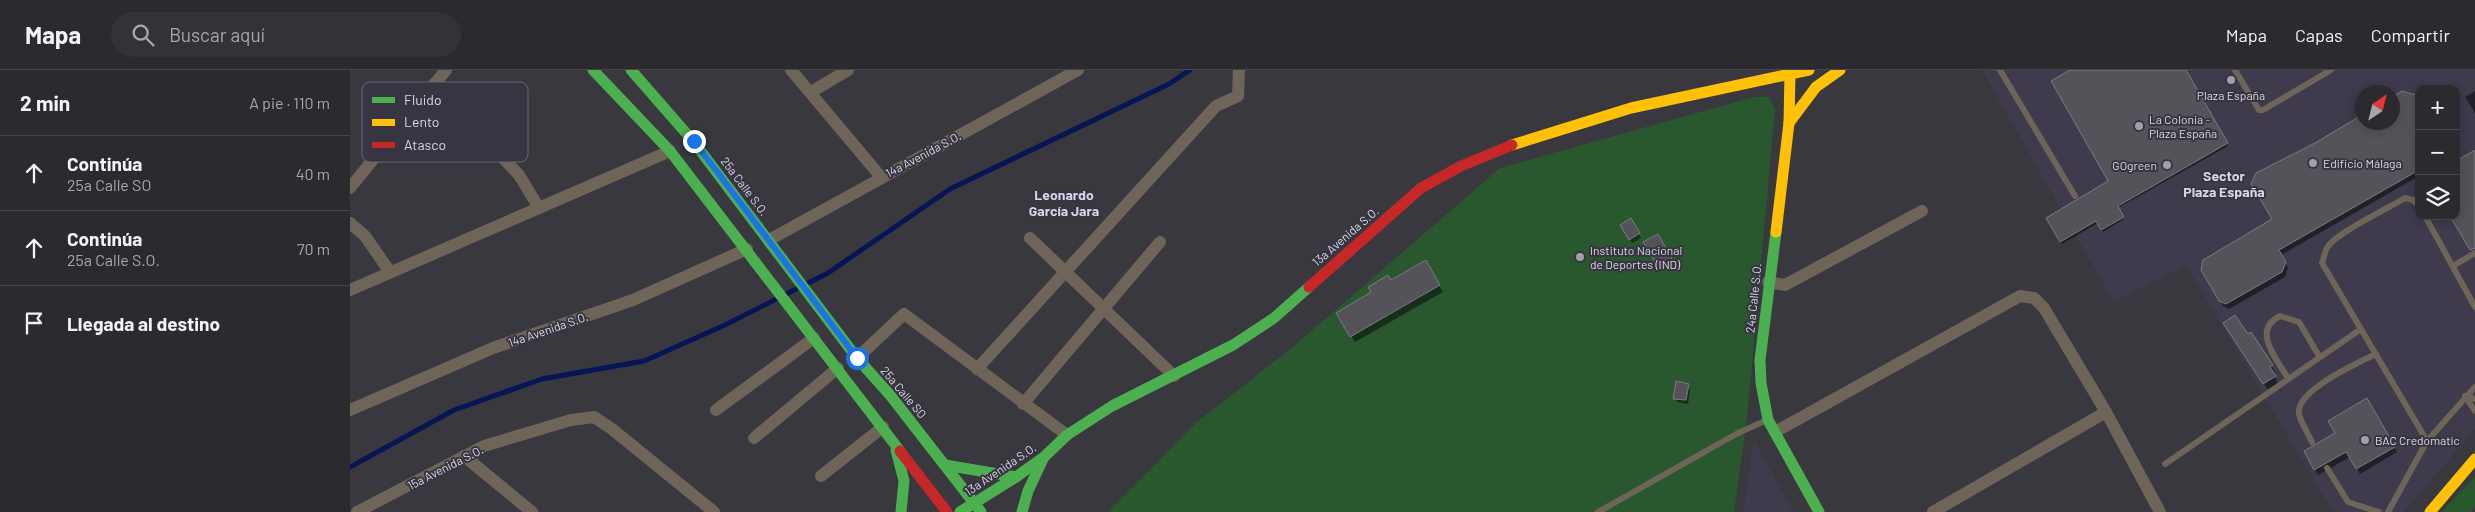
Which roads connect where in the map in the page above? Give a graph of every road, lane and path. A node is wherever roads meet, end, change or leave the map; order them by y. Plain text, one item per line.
1 (446, 70) edge
2 (593, 70) edge
3 (631, 70) edge
4 (791, 70) edge
5 (848, 70) edge
6 (1239, 70) edge
7 (1810, 70) edge
8 (1840, 70) edge
9 (2000, 70) edge
10 (2234, 70) edge
11 (2331, 70) edge
12 (1074, 71) edge
13 (1790, 74) junction
14 (436, 82) edge
15 (811, 92) junction
16 (1789, 123) junction
17 (670, 151) junction
18 (371, 162) edge
19 (507, 162) edge
20 (881, 177) junction
21 (350, 188) edge
22 (2075, 196) dead end
23 (2415, 202) edge
24 (539, 208) junction
25 (1922, 211) dead end
26 (2427, 220) edge
27 (350, 223) edge
28 (1030, 238) dead end
29 (769, 240) junction
30 (1160, 242) dead end
31 (747, 249) junction
32 (2475, 253) edge
33 (2453, 266) junction
34 (1065, 271) junction
35 (390, 272) junction
36 (796, 275) joint
37 (1768, 282) junction
38 (350, 290) edge
39 (2475, 307) edge
40 (1104, 308) junction
41 (2361, 329) junction
42 (814, 338) junction
43 (2376, 354) junction
44 (2319, 356) junction
45 (857, 358) junction
46 (838, 368) junction
47 (977, 369) junction
48 (1174, 376) junction
49 (2288, 378) junction
50 (2475, 387) edge
51 (2465, 396) junction
52 (2475, 399) edge
53 (1023, 404) junction
54 (350, 410) edge
55 (716, 410) dead end
56 (2475, 411) edge
57 (2106, 412) junction
58 (1768, 420) junction
59 (883, 427) junction
60 (1775, 432) junction
61 (1067, 435) junction
62 (754, 438) dead end
63 (2427, 441) junction
64 (894, 442) junction
65 (2312, 442) dead end
66 (464, 456) junction
67 (1044, 457) junction
68 (2475, 459) edge
69 (2165, 464) dead end
70 (945, 465) junction
71 (2328, 468) dead end
72 (821, 476) dead end
73 (1016, 477) junction
74 (978, 508) edge
75 (361, 511) edge
76 (532, 512) edge
77 (714, 512) edge
78 (901, 512) edge
79 (947, 512) edge
80 (960, 512) edge
81 (1022, 512) edge
82 (1598, 512) edge
83 (1819, 512) edge
84 (1933, 512) edge
85 (2160, 512) edge
86 (2379, 512) edge
87 (2388, 512) edge
88 (2430, 512) edge

1 - 14 street
2 - 17 street
3 - 29 street, 25a Calle S.O.
4 - 15 street
5 - 15 street
6 - 34 street
7 - 13 street, 13a Avenida S.O.
8 - 16 street
9 - 22 lane
10 - 11 lane
12 - 20 street, 14a Avenida S.O.
13 - 16 street, 24a Calle S.O.
13 - 48 street, 13a Avenida S.O.
15 - 20 street
16 - 37 street, 24a Calle S.O.
17 - 24 street
17 - 31 street
18 - 21 street
19 - 24 street
20 - 29 street, 14a Avenida S.O.
23 - 41 lane
24 - 35 street
25 - 37 street
26 - 33 lane
27 - 35 street
28 - 34 street
29 - 36 street, 25a Calle S.O.
30 - 40 street
31 - 42 street
31 - 54 street, 14a Avenida S.O.
32 - 33 lane
33 - 39 lane
34 - 40 street
34 - 47 street
35 - 38 street
36 - 45 street, 25a Calle SO
37 - 58 street, 24a Calle S.O.
40 - 48 street
40 - 53 street
41 - 43 lane
41 - 44 lane
42 - 46 street
42 - 55 street
43 - 63 lane
43 - 65 lane
44 - 49 lane
44 - 49 lane
45 - 47 street
45 - 70 street, 25a Calle SO
46 - 59 street
46 - 62 street
47 - 53 street
48 - 61 street, 13a Avenida S.O.
49 - 69 lane
50 - 51 lane
51 - 52 lane
51 - 56 lane
51 - 63 lane
53 - 61 street
57 - 60 street
57 - 84 street
57 - 85 street
58 - 60 street, 24a Calle S.O.
58 - 82 lane
59 - 64 street
59 - 72 street
60 - 83 street, 24a Calle S.O.
61 - 67 street, 13a Avenida S.O.
63 - 87 lane
64 - 78 street
64 - 79 street
66 - 75 street, 15a Avenida S.O.
66 - 76 street
66 - 77 street, 15a Avenida S.O.
67 - 73 street, 13a Avenida S.O.
67 - 81 street
68 - 88 street
70 - 73 street
70 - 74 street, 25a Calle SO
71 - 86 lane
73 - 74 street, 13a Avenida S.O.
74 - 80 street, 13a Avenida S.O.

